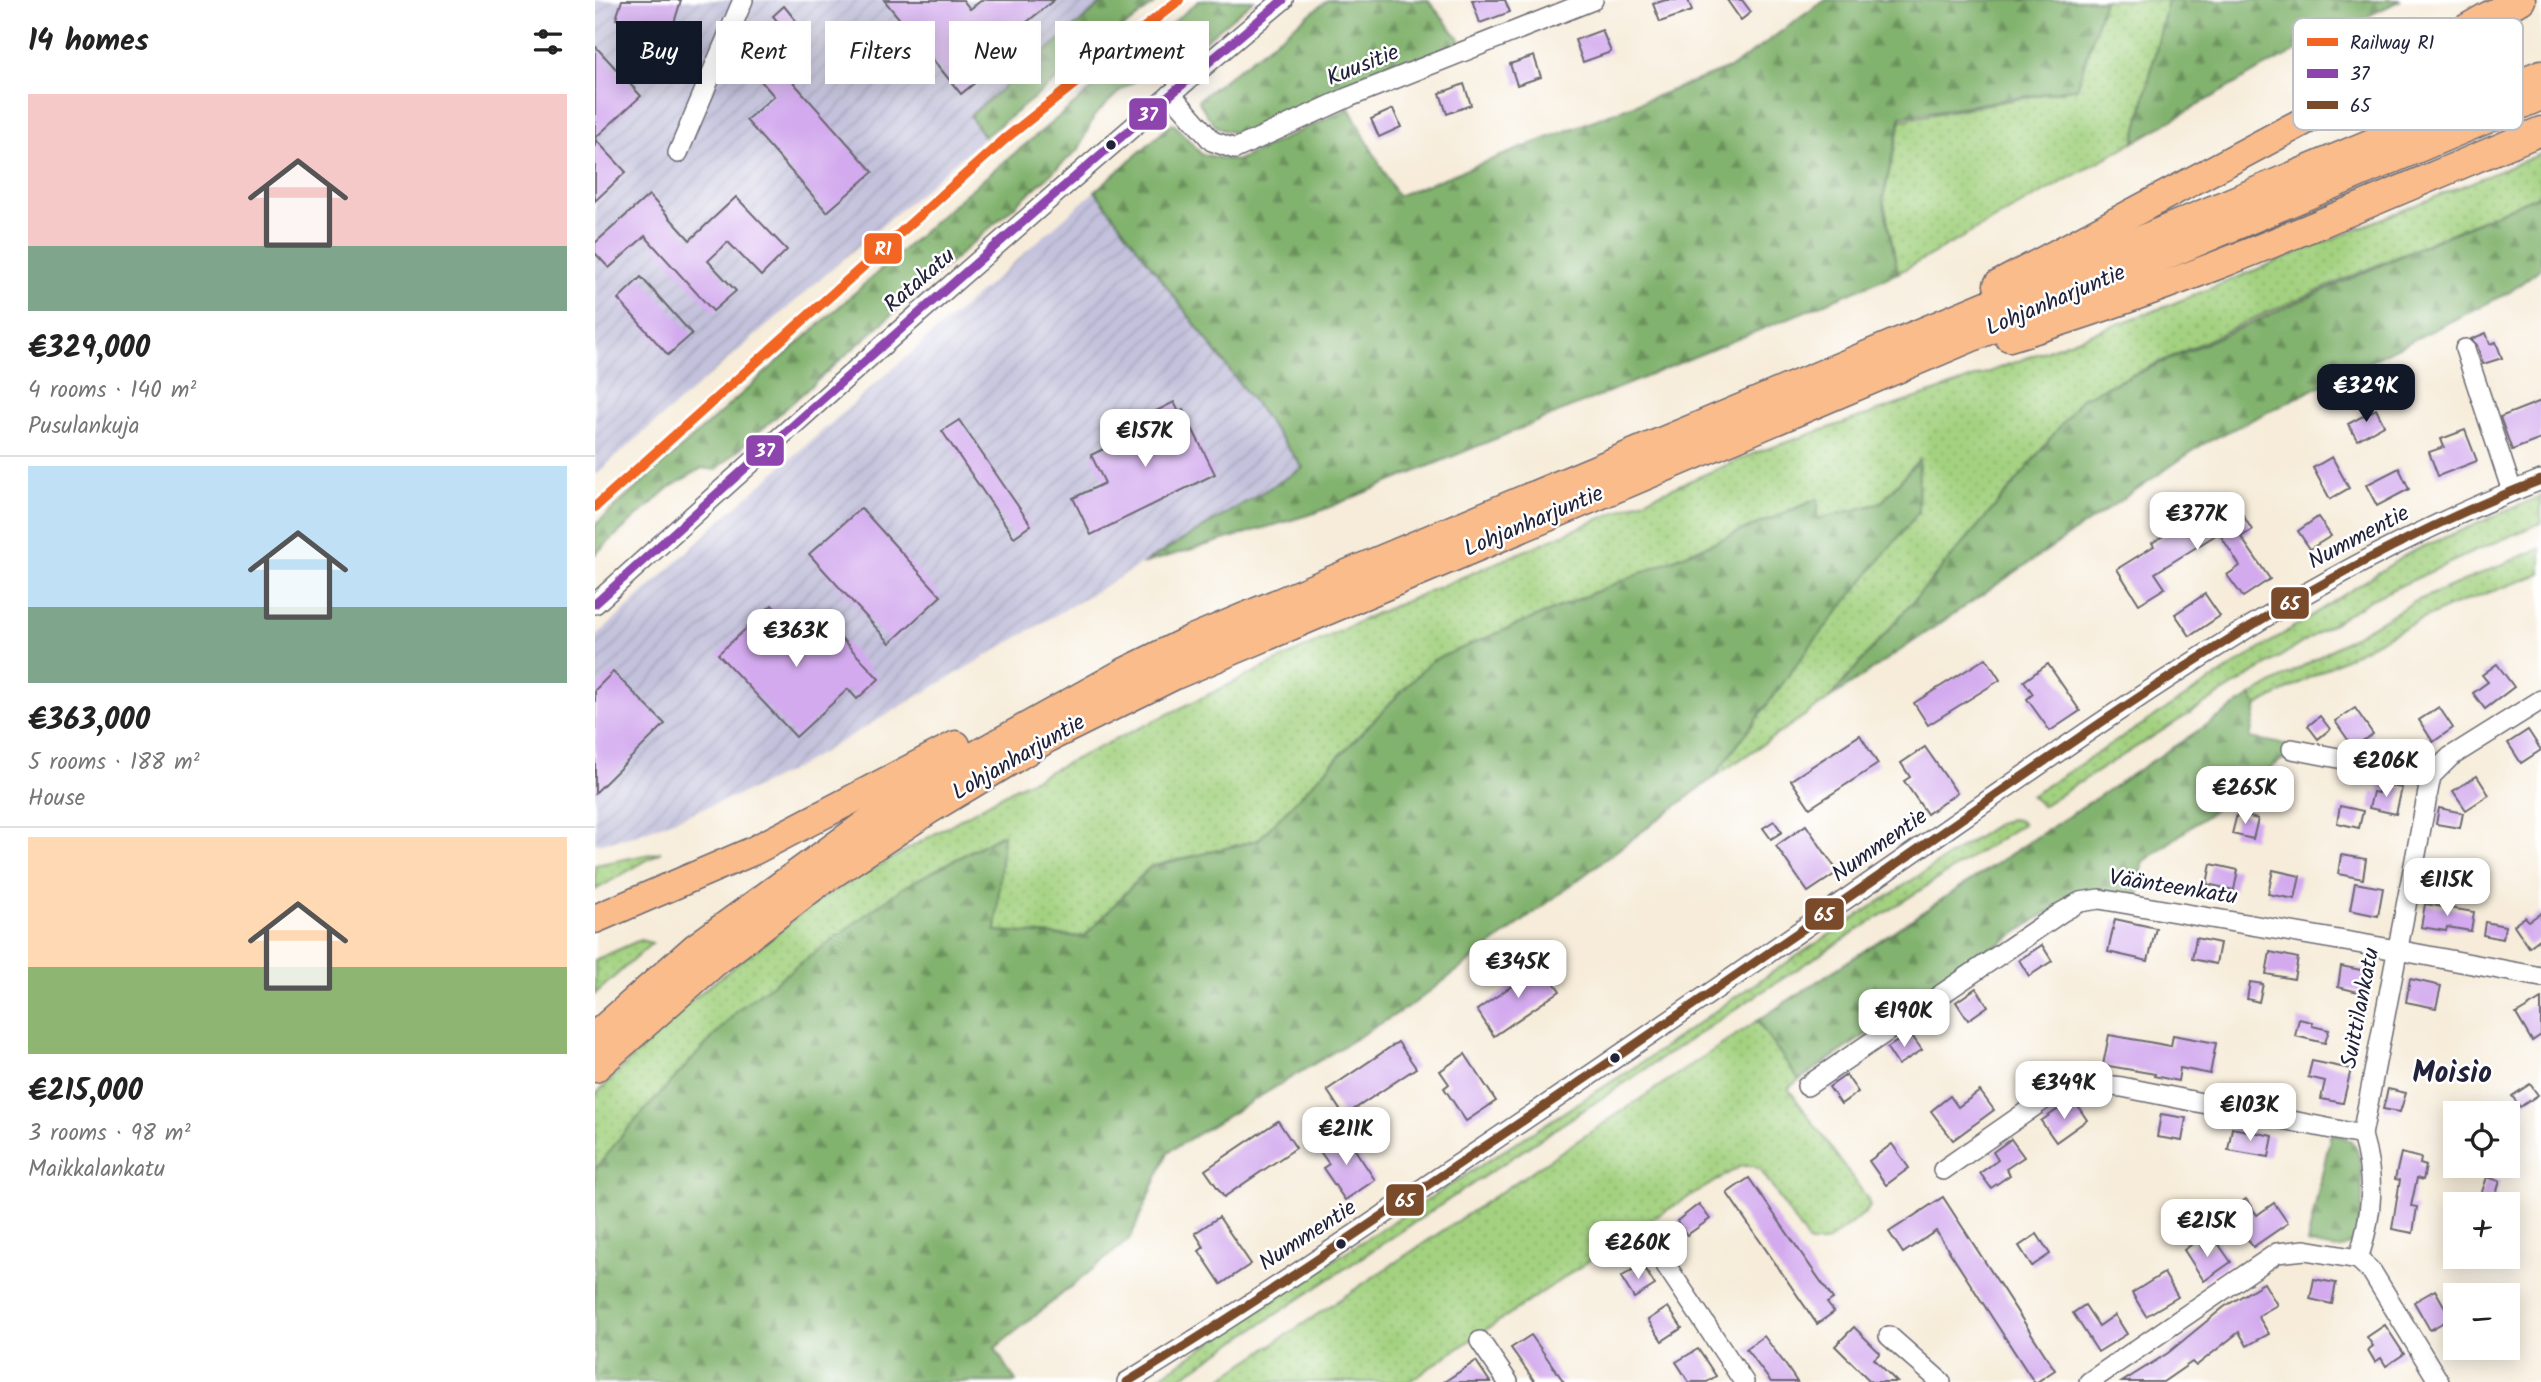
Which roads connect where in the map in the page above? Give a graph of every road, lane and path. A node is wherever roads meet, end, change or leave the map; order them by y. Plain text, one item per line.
1 (743, 0) edge
2 (1283, 0) edge
3 (1593, 0) edge
4 (2521, 0) edge
5 (2485, 18) edge
6 (2541, 74) edge
7 (2523, 81) edge
8 (1171, 94) junction
9 (2541, 96) edge
10 (2523, 103) edge
11 (2293, 127) edge
12 (2403, 130) edge
13 (2457, 130) edge
14 (2541, 131) edge
15 (678, 153) dead end
16 (2465, 349) dead end
17 (1883, 362) junction
18 (2541, 480) edge
19 (2511, 491) junction
20 (595, 604) edge
21 (1125, 672) junction
22 (2541, 700) edge
23 (2292, 749) dead end
24 (2431, 776) junction
25 (595, 919) edge
26 (2396, 950) junction
27 (2541, 977) edge
28 (595, 1036) edge
29 (595, 1068) edge
30 (1808, 1086) dead end
31 (2361, 1135) junction
32 (1943, 1170) dead end
33 (1644, 1234) dead end
34 (2358, 1259) junction
35 (1889, 1336) dead end
36 (1480, 1341) dead end
37 (1127, 1382) edge
38 (1508, 1382) edge
39 (1744, 1382) edge
40 (1941, 1382) edge
41 (2089, 1382) edge
42 (2439, 1382) edge

1 - 15 street
2 - 8 street, Ratakatu
3 - 8 street, Kuusitie
4 - 5 highway
6 - 7 highway, Lohjanharjuntie
8 - 20 street, Ratakatu
9 - 10 highway, Lohjanharjuntie
11 - 17 highway
12 - 17 highway, Lohjanharjuntie
13 - 17 highway, Lohjanharjuntie
14 - 17 highway
16 - 19 street
17 - 21 highway, Lohjanharjuntie
17 - 29 highway, Lohjanharjuntie
18 - 19 street, Nummentie
19 - 37 street, Nummentie
21 - 25 highway
21 - 28 highway, Lohjanharjuntie
22 - 24 street
23 - 24 street
24 - 26 street, Suittilankatu
26 - 27 street, Väänteenkatu
26 - 30 street, Väänteenkatu
26 - 31 street, Suittilankatu
31 - 32 street
31 - 34 street
33 - 39 street
34 - 41 street
34 - 42 street
35 - 40 street
36 - 38 street

